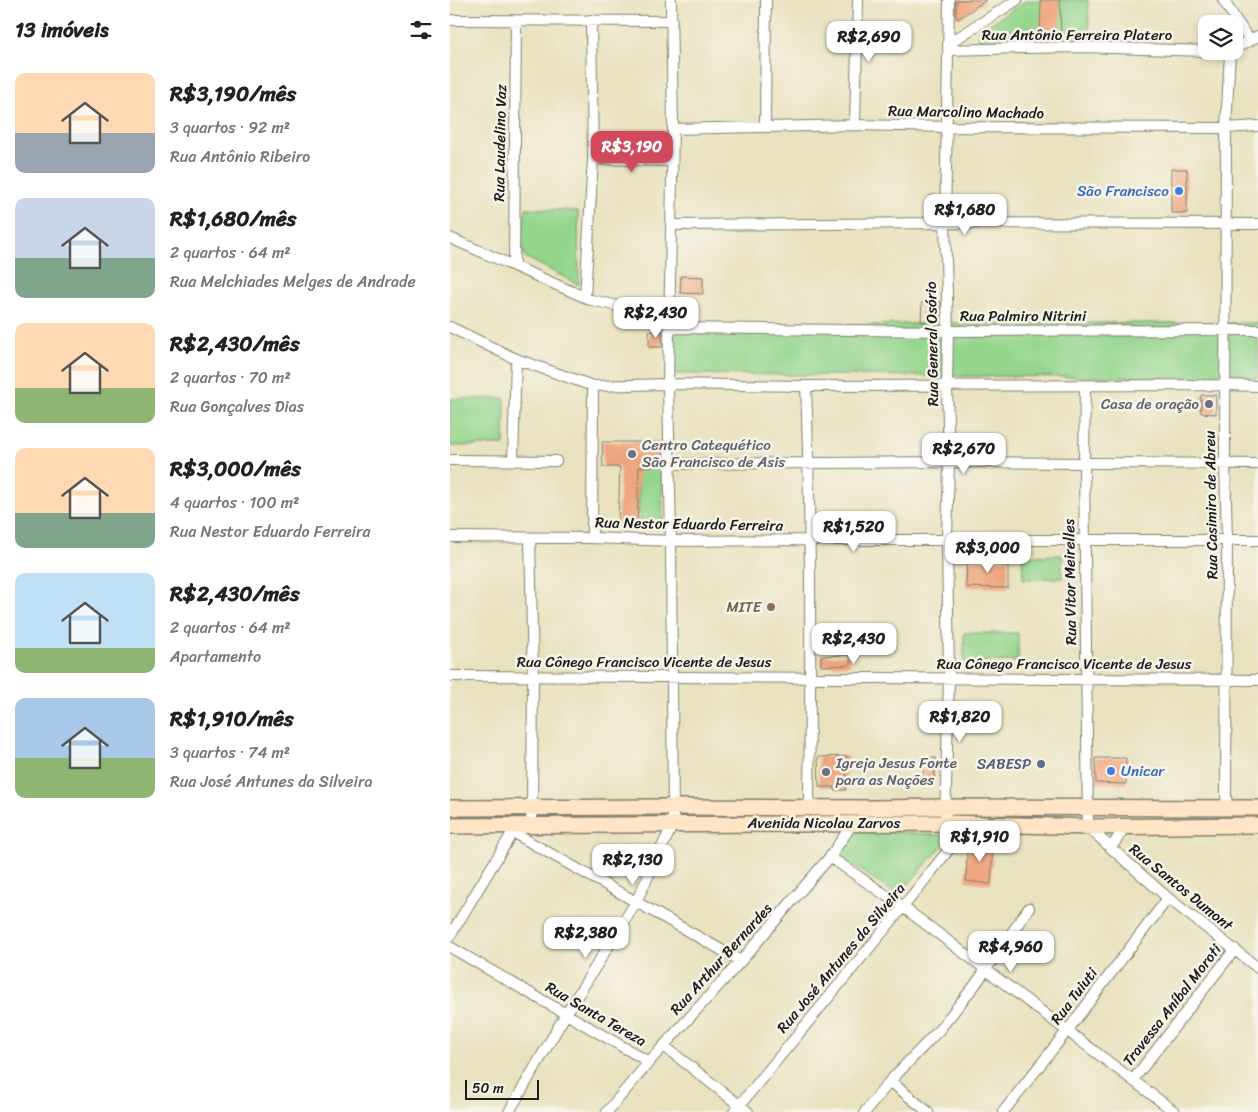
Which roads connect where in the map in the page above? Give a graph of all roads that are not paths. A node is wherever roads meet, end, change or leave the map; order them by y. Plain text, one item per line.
1 (671, 0) edge
2 (766, 0) edge
3 (858, 0) edge
4 (950, 0) edge
5 (1017, 0) edge
6 (1223, 0) edge
7 (450, 20) edge
8 (591, 20) junction
9 (516, 21) junction
10 (672, 21) junction
11 (973, 28) junction
12 (1254, 38) edge
13 (1243, 45) edge
14 (948, 47) junction
15 (979, 49) junction
16 (1198, 51) edge
17 (1230, 60) edge
18 (855, 124) junction
19 (1258, 126) edge
20 (765, 127) junction
21 (947, 127) junction
22 (1226, 128) junction
23 (673, 129) junction
24 (593, 160) junction
25 (672, 161) junction
26 (945, 223) junction
27 (1226, 224) junction
28 (1258, 224) edge
29 (672, 225) junction
30 (450, 238) edge
31 (514, 266) junction
32 (585, 297) junction
33 (618, 306) dead end
34 (450, 327) edge
35 (669, 328) junction
36 (1225, 329) junction
37 (1258, 330) edge
38 (948, 331) junction
39 (516, 359) junction
40 (668, 384) junction
41 (1225, 385) junction
42 (593, 386) junction
43 (806, 386) junction
44 (947, 386) junction
45 (1085, 386) junction
46 (1258, 386) edge
47 (450, 460) edge
48 (513, 460) junction
49 (556, 461) dead end
50 (949, 462) junction
51 (809, 463) junction
52 (1084, 463) junction
53 (1225, 463) junction
54 (670, 464) junction
55 (1258, 464) edge
56 (450, 538) edge
57 (530, 538) junction
58 (592, 538) junction
59 (810, 540) junction
60 (947, 540) junction
61 (1085, 540) junction
62 (1227, 540) junction
63 (1258, 540) edge
64 (671, 542) junction
65 (450, 676) edge
66 (533, 677) junction
67 (672, 677) junction
68 (811, 678) junction
69 (949, 678) junction
70 (1086, 679) junction
71 (1227, 680) junction
72 (1258, 680) edge
73 (532, 807) junction
74 (673, 807) junction
75 (945, 807) junction
76 (1088, 807) junction
77 (450, 808) edge
78 (810, 808) junction
79 (1258, 808) edge
80 (1228, 809) junction
81 (811, 823) junction
82 (853, 823) junction
83 (945, 823) junction
84 (970, 823) junction
85 (673, 824) junction
86 (1258, 825) edge
87 (450, 826) edge
88 (1088, 826) junction
89 (1125, 827) junction
90 (520, 828) junction
91 (1111, 848) junction
92 (830, 857) junction
93 (1168, 898) junction
94 (636, 902) junction
95 (903, 907) junction
96 (1029, 908) dead end
97 (450, 936) edge
98 (450, 947) edge
99 (1235, 949) junction
100 (741, 961) junction
101 (1258, 968) edge
102 (986, 970) junction
103 (566, 1014) junction
104 (1067, 1031) junction
105 (664, 1046) junction
106 (649, 1062) junction
107 (1133, 1080) junction
108 (890, 1081) junction
109 (736, 1108) edge
110 (509, 1112) edge
111 (607, 1112) edge
112 (748, 1112) edge
113 (866, 1112) edge
114 (928, 1112) edge
115 (1003, 1112) edge
116 (1175, 1112) edge

1 - 10 street
2 - 20 street
3 - 18 street
4 - 14 street, Rua General Osório
5 - 11 street
6 - 12 street
7 - 9 street
8 - 9 street
8 - 10 street
8 - 24 street
9 - 31 street, Rua Laudelino Vaz
10 - 23 street
11 - 14 street
11 - 15 street
12 - 13 street
14 - 15 street, Rua Antônio Ferreira Platero
14 - 21 street, Rua General Osório
15 - 16 street, Rua Antônio Ferreira Platero
17 - 22 street, Rua Casimiro de Abreu
18 - 20 street, Rua Marcolino Machado
18 - 21 street, Rua Marcolino Machado
19 - 22 street, Rua Marcolino Machado
20 - 23 street, Rua Marcolino Machado
21 - 22 street, Rua Marcolino Machado
21 - 26 street, Rua General Osório
22 - 27 street, Rua Casimiro de Abreu
23 - 25 street
24 - 25 street
24 - 32 street
25 - 29 street
26 - 27 street
26 - 29 street
26 - 38 street, Rua General Osório
27 - 28 street
27 - 36 street, Rua Casimiro de Abreu
29 - 35 street
30 - 31 street
31 - 32 street
32 - 33 street
34 - 39 street
35 - 38 street, Rua Palmiro Nitrini
35 - 40 street
36 - 37 street, Rua Palmiro Nitrini
36 - 38 street, Rua Palmiro Nitrini
36 - 41 street, Rua Casimiro de Abreu
38 - 44 street, Rua General Osório
39 - 42 street
39 - 48 street
40 - 42 street
40 - 43 street
40 - 54 street
41 - 45 street
41 - 46 street
41 - 53 street, Rua Casimiro de Abreu
42 - 58 street
43 - 44 street
43 - 51 street
44 - 45 street
44 - 50 street, Rua General Osório
45 - 52 street, Rua Vitor Meirelles
47 - 48 street
48 - 49 street
50 - 51 street
50 - 52 street
50 - 60 street, Rua General Osório
51 - 54 street
51 - 59 street
52 - 53 street
52 - 61 street, Rua Vitor Meirelles
53 - 55 street
53 - 62 street, Rua Casimiro de Abreu
54 - 64 street
56 - 57 street, Rua Nestor Eduardo Ferreira
57 - 58 street, Rua Nestor Eduardo Ferreira
57 - 66 street
58 - 64 street, Rua Nestor Eduardo Ferreira
59 - 60 street, Rua Nestor Eduardo Ferreira
59 - 64 street, Rua Nestor Eduardo Ferreira
59 - 68 street
60 - 61 street, Rua Nestor Eduardo Ferreira
60 - 69 street, Rua General Osório
61 - 62 street, Rua Nestor Eduardo Ferreira
61 - 70 street, Rua Vitor Meirelles
62 - 63 street, Rua Nestor Eduardo Ferreira
62 - 71 street, Rua Casimiro de Abreu
64 - 67 street
65 - 66 street, Rua Cônego Francisco Vicente de Jesus
66 - 67 street, Rua Cônego Francisco Vicente de Jesus
66 - 73 street
67 - 68 street, Rua Cônego Francisco Vicente de Jesus
67 - 74 street
68 - 69 street, Rua Cônego Francisco Vicente de Jesus
68 - 78 street
69 - 70 street, Rua Cônego Francisco Vicente de Jesus
69 - 75 street, Rua General Osório
70 - 71 street, Rua Cônego Francisco Vicente de Jesus
70 - 76 street, Rua Vitor Meirelles
71 - 72 street, Rua Cônego Francisco Vicente de Jesus
71 - 80 street, Rua Casimiro de Abreu
73 - 74 main road, Avenida Nicolau Zarvos
73 - 77 main road, Avenida Nicolau Zarvos
73 - 90 street
74 - 78 main road, Avenida Nicolau Zarvos
74 - 85 street
75 - 76 main road, Avenida Nicolau Zarvos
75 - 78 main road, Avenida Nicolau Zarvos
75 - 83 street, Rua General Osório
76 - 80 main road, Avenida Nicolau Zarvos
76 - 88 street, Rua Vitor Meirelles
78 - 81 main road
79 - 80 main road, Avenida Nicolau Zarvos
81 - 82 main road, Avenida Nicolau Zarvos
81 - 85 main road, Avenida Nicolau Zarvos
82 - 83 main road, Avenida Nicolau Zarvos
82 - 92 street, Rua Arthur Bernardes
83 - 84 main road, Avenida Nicolau Zarvos
84 - 88 main road, Avenida Nicolau Zarvos
84 - 95 street, Rua José Antunes da Silveira
85 - 90 main road, Avenida Nicolau Zarvos
85 - 94 street
86 - 89 main road, Avenida Nicolau Zarvos
87 - 90 main road, Avenida Nicolau Zarvos
88 - 89 main road, Avenida Nicolau Zarvos
88 - 91 street, Rua Santos Dumont
89 - 91 street
90 - 94 street
90 - 97 street
91 - 93 street, Rua Santos Dumont
92 - 95 street
92 - 100 street, Rua Arthur Bernardes
93 - 99 street, Rua Santos Dumont
93 - 104 street, Rua Tuiuti
94 - 100 street
94 - 103 street
95 - 102 street
95 - 109 street, Rua José Antunes da Silveira
96 - 102 street
98 - 103 street, Rua Santa Tereza
99 - 101 street, Rua Santos Dumont
99 - 107 street, Travessa Aníbal Moroti
100 - 105 street, Rua Arthur Bernardes
102 - 104 street
102 - 108 street
103 - 106 street, Rua Santa Tereza
103 - 110 street
104 - 107 street
104 - 115 street, Rua Tuiuti
105 - 106 street, Rua Arthur Bernardes
105 - 109 street
106 - 111 street, Rua Arthur Bernardes
107 - 116 street
108 - 113 street
108 - 114 street
109 - 112 street

